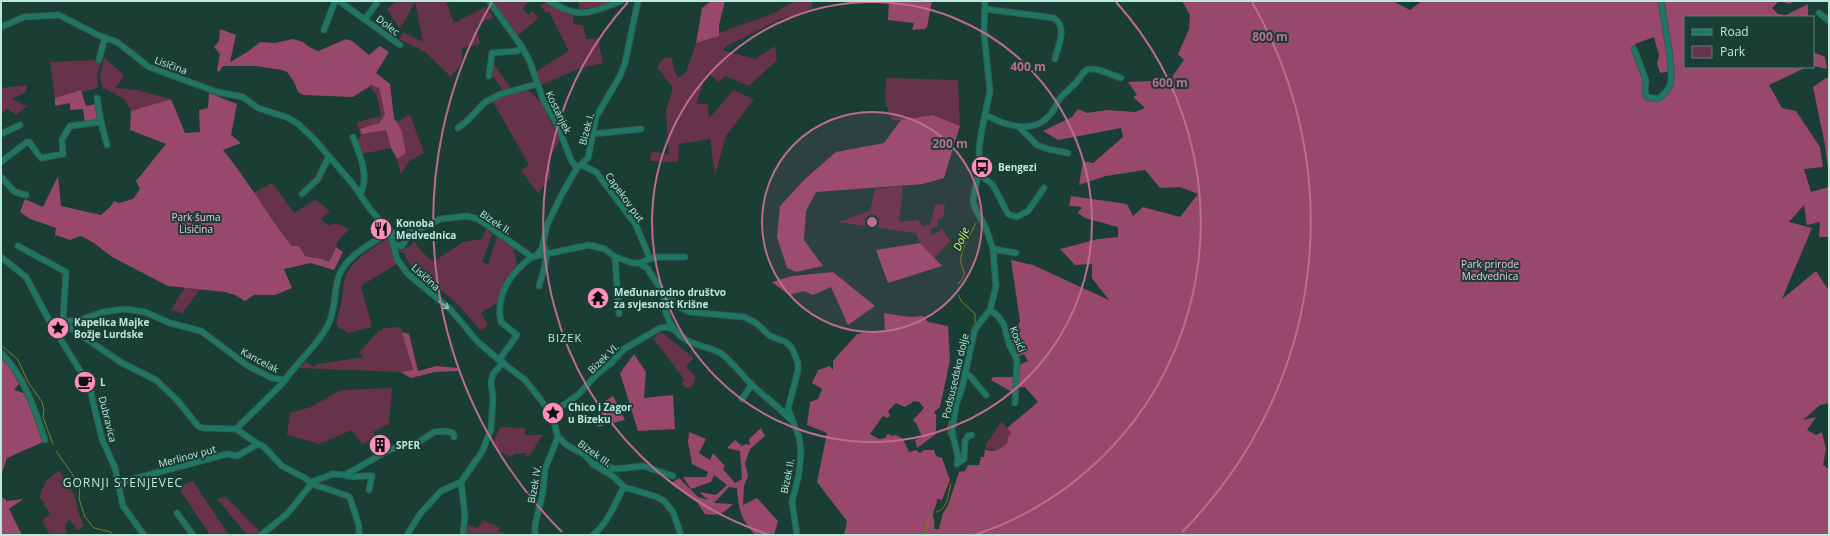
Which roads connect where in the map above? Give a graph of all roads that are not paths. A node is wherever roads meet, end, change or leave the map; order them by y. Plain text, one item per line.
1 (335, 1) edge
2 (339, 1) edge
3 (489, 1) edge
4 (549, 1) edge
5 (621, 1) edge
6 (638, 1) edge
7 (986, 1) edge
8 (1661, 1) edge
9 (377, 3) dead end
10 (985, 9) junction
11 (1819, 14) dead end
12 (366, 19) junction
13 (1829, 21) edge
14 (1, 27) edge
15 (324, 30) dead end
16 (105, 37) junction
17 (400, 44) dead end
18 (522, 47) junction
19 (1634, 49) dead end
20 (1055, 59) dead end
21 (99, 60) dead end
22 (489, 76) dead end
23 (1121, 78) dead end
24 (536, 84) junction
25 (97, 98) dead end
26 (986, 115) junction
27 (101, 122) junction
28 (20, 125) dead end
29 (1019, 127) junction
30 (458, 128) dead end
31 (641, 129) dead end
32 (1, 134) edge
33 (592, 134) junction
34 (353, 137) dead end
35 (107, 145) dead end
36 (1068, 153) dead end
37 (329, 156) junction
38 (1, 162) edge
39 (579, 166) junction
40 (979, 174) junction
41 (1, 177) edge
42 (1044, 188) dead end
43 (302, 194) dead end
44 (360, 194) junction
45 (26, 195) dead end
46 (390, 232) junction
47 (410, 233) junction
48 (543, 244) junction
49 (394, 245) junction
50 (18, 246) dead end
51 (993, 249) junction
52 (1016, 252) dead end
53 (547, 254) junction
54 (535, 256) junction
55 (1, 257) edge
56 (615, 257) junction
57 (685, 257) dead end
58 (650, 259) junction
59 (639, 262) junction
60 (539, 286) dead end
61 (664, 294) junction
62 (990, 310) junction
63 (619, 314) dead end
64 (64, 321) junction
65 (51, 324) junction
66 (676, 330) junction
67 (1, 353) edge
68 (501, 361) junction
69 (964, 372) junction
70 (285, 380) junction
71 (752, 384) junction
72 (986, 395) dead end
73 (742, 399) dead end
74 (1015, 403) dead end
75 (553, 419) junction
76 (792, 422) junction
77 (236, 429) junction
78 (972, 435) dead end
79 (454, 437) dead end
80 (558, 437) junction
81 (45, 440) dead end
82 (258, 444) junction
83 (593, 464) junction
84 (345, 475) junction
85 (673, 476) dead end
86 (118, 482) junction
87 (461, 482) junction
88 (312, 484) junction
89 (624, 487) junction
90 (369, 490) dead end
91 (177, 512) dead end
92 (144, 535) edge
93 (193, 535) edge
94 (261, 535) edge
95 (358, 535) edge
96 (407, 535) edge
97 (463, 535) edge
98 (535, 535) edge
99 (593, 535) edge
100 (681, 535) edge
101 (797, 535) edge

1 - 15 street
2 - 12 street, Dolec
3 - 18 street, Kostanjek
4 - 5 street
6 - 33 street, Bizek I.
7 - 10 street, Podsusedsko dolje
8 - 19 street
9 - 12 street, Dolec
10 - 20 street
10 - 26 street, Podsusedsko dolje
11 - 13 street
12 - 17 street, Dolec
14 - 16 street, Lisičina
16 - 21 street
16 - 37 street, Lisičina
18 - 22 street
18 - 24 street, Kostanjek
23 - 29 street
24 - 30 street, Kostanjek
24 - 39 street, Kostanjek
25 - 27 street
26 - 29 street
26 - 40 street, Podsusedsko dolje
27 - 35 street
27 - 38 street
28 - 32 street
29 - 36 street
31 - 33 street
33 - 39 street, Bizek I.
34 - 44 street
37 - 43 street
37 - 44 street, Lisičina
39 - 48 street, Bizek I.
39 - 58 street, Capekov put
40 - 42 street
40 - 51 street, Podsusedsko dolje
41 - 45 street
44 - 46 street, Lisičina
46 - 47 street, Bizek II.
46 - 49 street, Lisičina
46 - 70 street, Kancelak
47 - 49 street, Bizek II.
47 - 54 street, Bizek II.
48 - 53 street
48 - 54 street, Bizek I.
49 -> 68 street, Lisičina
50 - 64 street
51 - 52 street
51 - 62 street, Podsusedsko dolje
53 - 54 street
53 - 56 street
53 - 60 street
54 - 68 street
55 - 65 street, Dubravica
56 - 59 street
56 - 63 street
57 - 58 street
58 - 59 street
59 - 61 street, Bizek II.
61 - 66 street
61 - 76 street, Bizek II.
62 - 69 street, Podsusedsko dolje
62 - 74 street, Kosići
64 - 65 street, Kancelak
64 - 70 street, Kancelak
64 - 77 street
65 - 86 street, Dubravica
66 - 71 street
66 - 75 street, Bizek VI.
67 - 81 street
68 - 75 street
68 - 87 street
69 - 72 street
69 - 78 street, Podsusedsko dolje
70 - 77 street
71 - 73 street
71 - 76 street
75 - 80 street
76 - 101 street, Bizek II.
77 - 82 street
79 - 84 street
80 - 83 street, Bizek III.
80 - 98 street, Bizek IV.
82 - 86 street, Merlinov put
82 - 88 street
83 - 85 street
83 - 89 street, Bizek III.
84 - 88 street
84 - 90 street
86 - 92 street, Dubravica
87 - 96 street
87 - 97 street
88 - 94 street
88 - 95 street
89 - 99 street
89 - 100 street, Bizek III.
91 - 93 street

